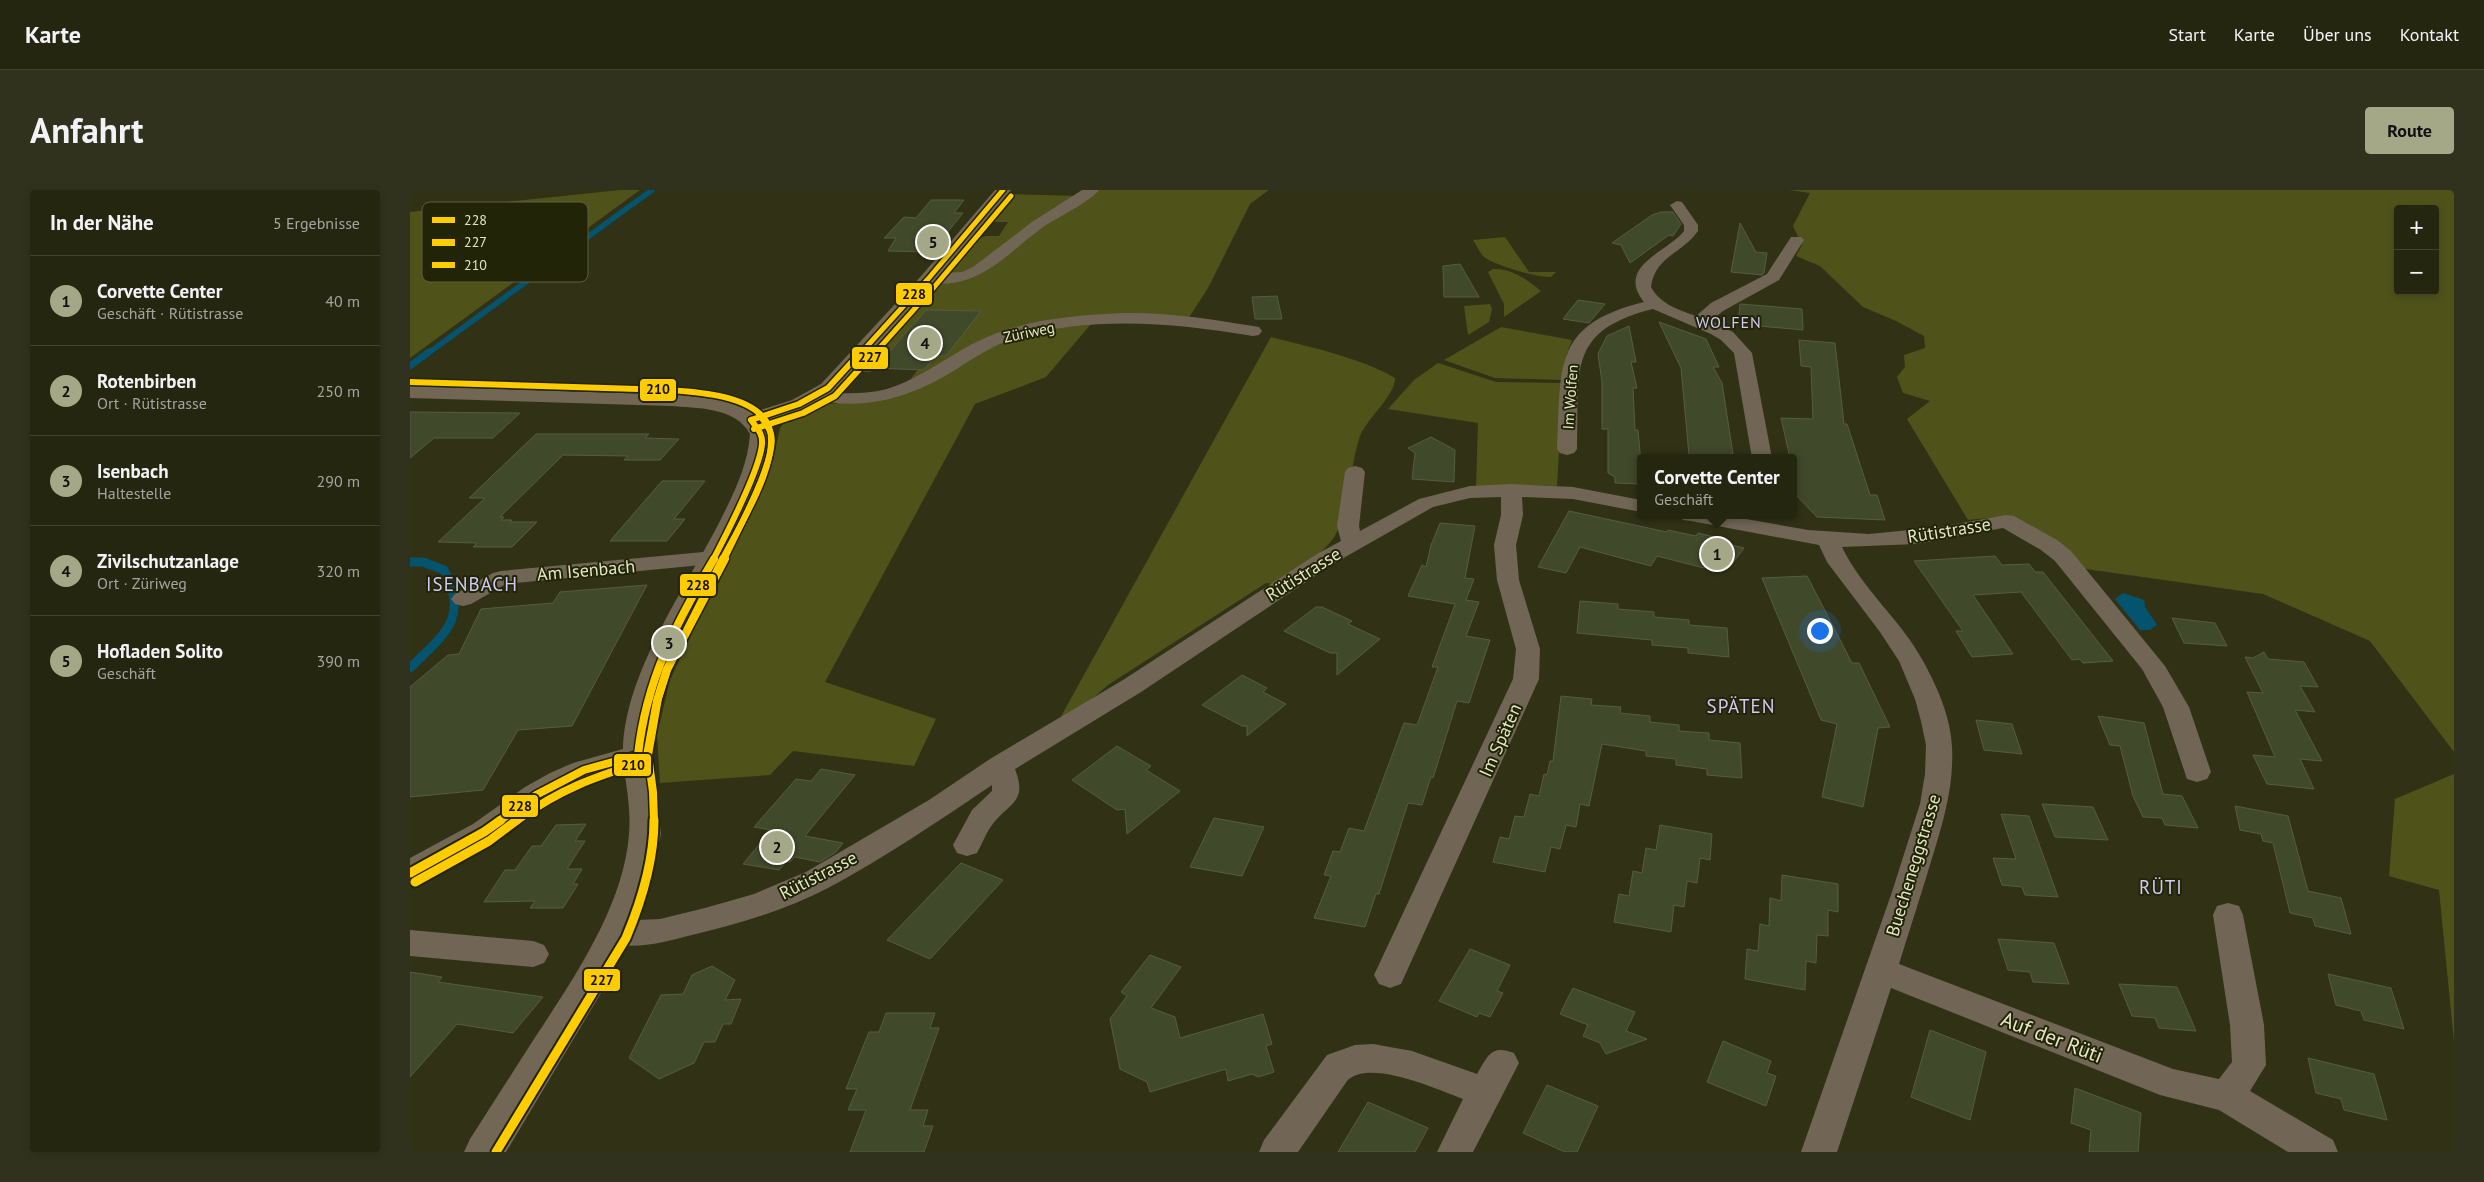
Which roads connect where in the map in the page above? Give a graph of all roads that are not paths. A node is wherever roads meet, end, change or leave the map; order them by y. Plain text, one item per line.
1 (1003, 190) edge
2 (1092, 190) edge
3 (1677, 205) dead end
4 (1796, 240) dead end
5 (928, 279) junction
6 (1654, 304) junction
7 (1700, 322) junction
8 (1253, 331) dead end
9 (410, 392) edge
10 (819, 395) junction
11 (751, 420) junction
12 (1567, 449) dead end
13 (1761, 454) edge
14 (1355, 472) dead end
15 (1511, 490) junction
16 (1637, 505) edge
17 (1729, 519) edge
18 (1787, 525) edge
19 (1826, 539) junction
20 (1353, 543) junction
21 (714, 558) junction
22 (463, 599) dead end
23 (638, 755) junction
24 (1000, 766) junction
25 (2197, 772) dead end
26 (967, 845) dead end
27 (410, 873) edge
28 (2228, 915) dead end
29 (617, 933) junction
30 (410, 943) edge
31 (533, 954) dead end
32 (1879, 970) junction
33 (1390, 975) dead end
34 (1502, 1063) dead end
35 (1485, 1092) junction
36 (2227, 1096) junction
37 (484, 1152) edge
38 (1277, 1152) edge
39 (1455, 1152) edge
40 (1819, 1152) edge
41 (2320, 1152) edge

1 - 5 main road
2 - 5 street
3 - 6 street
4 - 7 street
5 - 10 main road
6 - 7 street
6 - 12 street, Im Wolfen
7 - 13 street
8 - 10 street, Züriweg
9 - 11 main road
10 - 11 main road
11 - 21 main road
14 - 20 street
15 - 16 street, Rütistrasse
15 - 20 street, Rütistrasse
15 - 33 street, Im Späten
17 - 18 street, Rütistrasse
18 - 19 street, Rütistrasse
19 - 25 street, Rütistrasse
19 - 32 street, Buecheneggstrasse
20 - 24 street, Rütistrasse
21 - 22 street, Am Isenbach
21 - 23 main road
23 - 27 main road
23 - 29 main road
24 - 26 street
24 - 29 street, Rütistrasse
28 - 36 street
29 - 37 main road
30 - 31 street
32 - 36 street, Auf der Rüti
32 - 40 street, Buecheneggstrasse
34 - 35 street
35 - 38 street
35 - 39 street
36 - 41 street, Auf der Rüti

